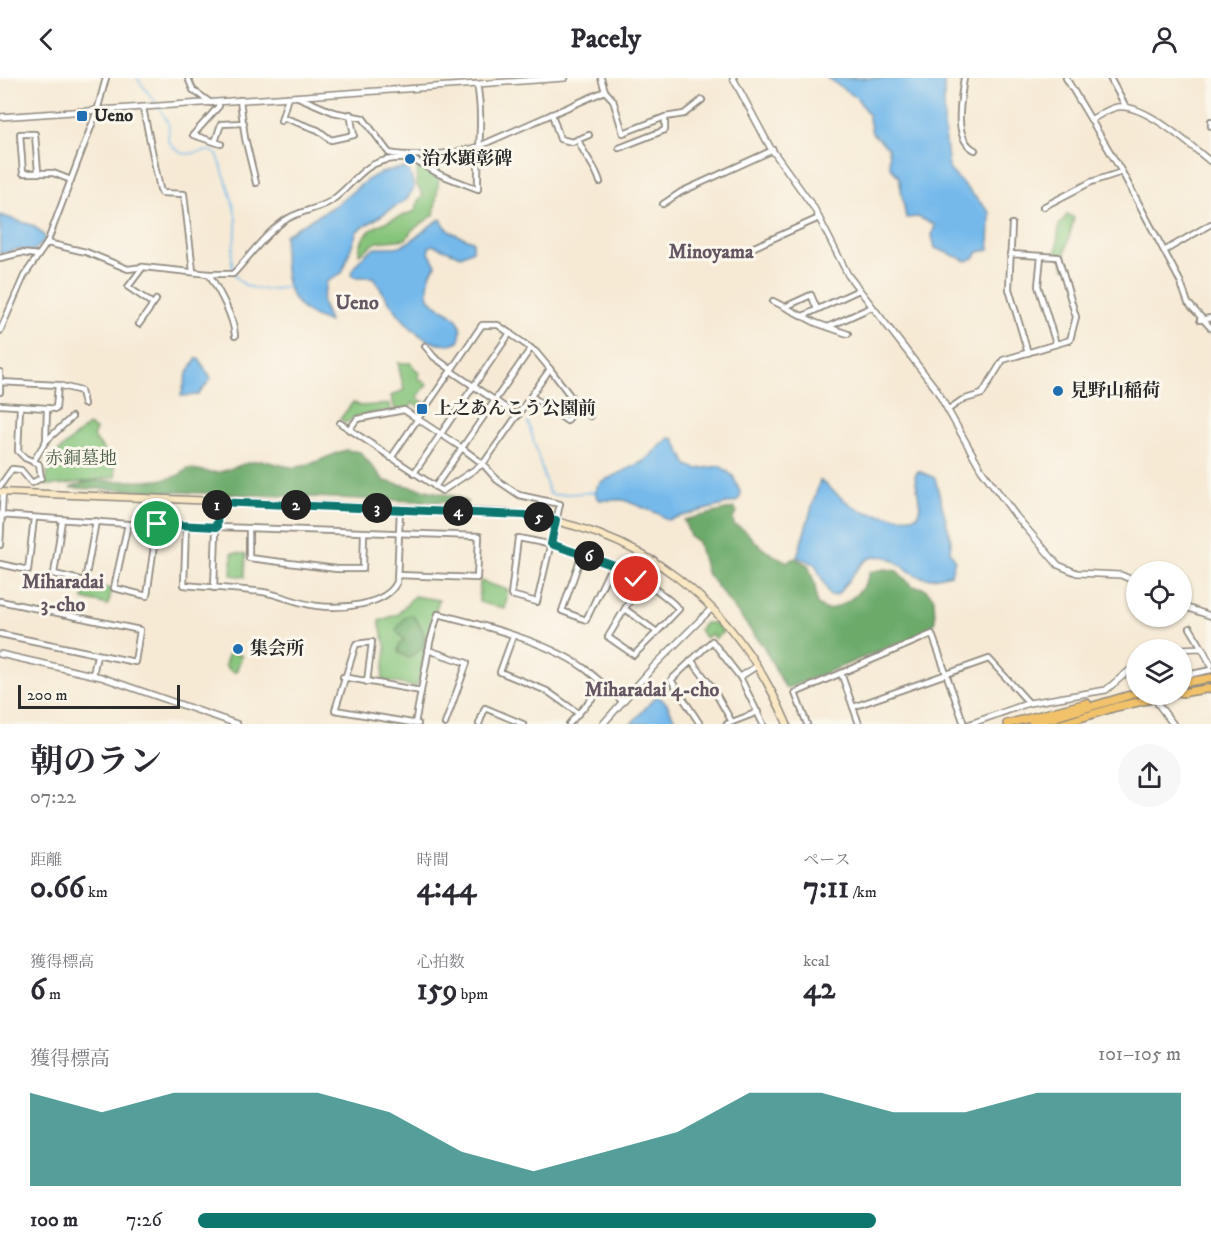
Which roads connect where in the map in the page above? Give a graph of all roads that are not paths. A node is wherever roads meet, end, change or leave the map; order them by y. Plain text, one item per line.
1 (106, 78) edge
2 (188, 78) edge
3 (565, 78) edge
4 (601, 78) edge
5 (733, 78) edge
6 (964, 78) edge
7 (1066, 78) edge
8 (1110, 78) edge
9 (479, 82) edge
10 (605, 91) junction
11 (296, 96) junction
12 (288, 97) junction
13 (240, 100) junction
14 (702, 100) dead end
15 (218, 102) junction
16 (211, 103) junction
17 (1126, 107) junction
18 (143, 108) junction
19 (97, 111) junction
20 (350, 114) junction
21 (552, 114) junction
22 (0, 117) edge
23 (665, 117) junction
24 (1092, 118) junction
25 (1211, 121) edge
26 (244, 123) junction
27 (1211, 126) edge
28 (623, 133) junction
29 (590, 135) dead end
30 (578, 140) junction
31 (215, 142) junction
32 (221, 144) dead end
33 (627, 145) junction
34 (477, 147) junction
35 (619, 148) dead end
36 (773, 150) junction
37 (975, 150) dead end
38 (408, 157) junction
39 (1211, 162) edge
40 (38, 172) junction
41 (1122, 172) junction
42 (71, 180) junction
43 (600, 182) dead end
44 (256, 183) dead end
45 (663, 204) dead end
46 (1043, 207) dead end
47 (819, 218) junction
48 (1012, 224) dead end
49 (1211, 224) edge
50 (48, 243) junction
51 (752, 248) dead end
52 (1164, 251) junction
53 (1010, 254) junction
54 (38, 255) junction
55 (1041, 256) junction
56 (0, 258) edge
57 (143, 267) junction
58 (193, 271) junction
59 (209, 274) junction
60 (859, 290) junction
61 (773, 301) dead end
62 (785, 307) junction
63 (872, 307) junction
64 (818, 309) junction
65 (803, 316) junction
66 (1211, 318) edge
67 (1200, 320) junction
68 (139, 324) dead end
69 (830, 326) junction
70 (1211, 328) edge
71 (0, 331) edge
72 (510, 333) junction
73 (848, 334) dead end
74 (235, 336) dead end
75 (1056, 345) junction
76 (425, 346) dead end
77 (531, 348) junction
78 (1028, 353) junction
79 (550, 369) junction
80 (452, 370) junction
81 (0, 372) edge
82 (1, 382) edge
83 (58, 385) junction
84 (474, 387) junction
85 (0, 392) edge
86 (531, 396) junction
87 (494, 401) junction
88 (84, 404) dead end
89 (0, 405) edge
90 (578, 406) junction
91 (20, 407) junction
92 (46, 408) junction
93 (949, 409) junction
94 (518, 416) junction
95 (590, 416) dead end
96 (72, 417) dead end
97 (418, 420) junction
98 (340, 423) dead end
99 (349, 430) junction
100 (441, 434) junction
101 (46, 441) junction
102 (462, 448) junction
103 (391, 458) junction
104 (33, 462) junction
105 (483, 464) junction
106 (414, 473) junction
107 (1, 487) edge
108 (435, 487) junction
109 (218, 502) junction
110 (400, 509) junction
111 (1, 515) edge
112 (34, 518) junction
113 (63, 520) junction
114 (556, 520) junction
115 (96, 521) junction
116 (128, 524) junction
117 (157, 524) junction
118 (186, 526) junction
119 (217, 527) junction
120 (249, 528) junction
121 (364, 533) junction
122 (400, 534) junction
123 (551, 544) junction
124 (0, 545) edge
125 (582, 554) junction
126 (654, 560) junction
127 (0, 564) edge
128 (612, 565) junction
129 (398, 575) junction
130 (1126, 577) edge
131 (641, 582) junction
132 (214, 588) junction
133 (0, 601) edge
134 (712, 608) junction
135 (625, 609) junction
136 (1192, 609) edge
137 (1211, 616) edge
138 (1190, 628) dead end
139 (657, 632) junction
140 (0, 634) edge
141 (513, 636) junction
142 (1192, 648) edge
143 (1202, 648) junction
144 (428, 650) junction
145 (0, 654) edge
146 (97, 655) junction
147 (691, 660) junction
148 (1211, 665) edge
149 (757, 666) junction
150 (1211, 670) edge
151 (841, 673) junction
152 (1126, 673) edge
153 (946, 674) junction
154 (1192, 674) edge
155 (93, 675) junction
156 (740, 676) junction
157 (343, 677) junction
158 (1211, 678) edge
159 (368, 681) junction
160 (1192, 681) edge
161 (604, 685) junction
162 (1211, 688) edge
163 (421, 691) junction
164 (1192, 691) edge
165 (1126, 696) edge
166 (622, 701) junction
167 (1029, 703) junction
168 (1098, 703) junction
169 (1126, 705) edge
170 (1161, 705) edge
171 (854, 707) junction
172 (758, 712) junction
173 (578, 713) junction
174 (1099, 713) junction
175 (730, 723) edge
176 (237, 724) edge
177 (416, 724) edge
178 (445, 724) edge
179 (479, 724) edge
180 (523, 724) edge
181 (569, 724) edge
182 (603, 724) edge
183 (700, 724) edge
184 (763, 724) edge
185 (787, 724) edge
186 (807, 724) edge
187 (860, 724) edge
188 (964, 724) edge
189 (970, 724) edge
190 (1007, 724) edge
191 (1032, 724) edge
192 (1061, 724) edge
193 (1072, 724) edge
194 (1173, 724) edge

1 - 19 street
2 - 16 street
3 - 9 street
4 - 10 street
5 - 36 street
6 - 37 street
7 - 24 street
8 - 17 street
9 - 11 street
9 - 34 street
10 - 21 street
10 - 28 street
11 - 12 street
11 - 20 street
12 - 13 street
12 - 20 street
13 - 15 street
13 - 26 street
14 - 23 street
15 - 16 street
15 - 31 street
16 - 18 street
17 - 24 street
17 - 39 street
18 - 19 street
18 - 58 street
19 - 22 street
19 - 42 street
20 - 38 street
21 - 30 street
21 - 34 street
23 - 28 street
23 - 33 street
24 - 41 street
25 - 27 street
26 - 31 street
26 - 44 street
28 - 33 street
29 - 30 street
30 - 43 street
31 - 32 street
33 - 35 street
34 - 38 street
34 - 38 street
36 - 45 street
36 - 47 street
38 - 59 street
40 - 40 street
40 - 42 street
41 - 46 street
41 - 52 street
42 - 50 street
47 - 51 street
47 - 60 street
48 - 53 street
49 - 52 street
50 - 54 street
50 - 57 street
52 - 67 street
53 - 55 street
53 - 78 street
54 - 56 street
54 - 71 street
55 - 75 street
55 - 75 street
57 - 58 street
57 - 68 street
58 - 59 street
59 - 74 street
60 - 63 street
60 - 64 street
61 - 62 street
62 - 64 street
62 - 65 street
63 - 69 street
63 - 93 street
64 - 65 street
65 - 69 street
66 - 67 street
67 - 70 street
69 - 73 street
72 - 77 street
72 - 80 street
72 - 84 street
75 - 78 street
76 - 80 street
77 - 79 street
77 - 87 street
78 - 93 street
79 - 86 street
79 - 90 street
80 - 84 street
80 - 97 street
81 - 82 street
82 - 83 street
82 - 85 street
83 - 88 street
83 - 92 street
84 - 87 street
84 - 100 street
86 - 90 street
86 - 94 street
87 - 94 street
87 - 102 street
89 - 91 street
90 - 95 street
91 - 92 street
91 - 104 street
92 - 101 street
93 - 130 street
94 - 105 street
96 - 101 street
97 - 99 street
97 - 100 street
97 - 103 street
98 - 99 street
99 - 103 street
100 - 102 street
100 - 106 street
101 - 104 street
102 - 105 street
102 - 108 street
103 - 106 street
104 - 107 street
105 - 108 street
105 - 114 street
106 - 108 street
107 - 109 main road
107 - 111 street
109 - 110 main road
109 - 119 street
110 - 114 main road
110 - 122 street
111 - 112 street
111 - 124 street
112 - 113 street
112 - 127 street
113 - 115 street
113 - 115 street
114 - 123 street
114 - 126 main road
115 - 116 street
116 - 117 street
116 - 117 street
117 - 118 street
118 - 119 street
118 - 132 street
119 - 120 street
119 - 132 street
120 - 121 street
120 - 121 street
121 - 122 street
122 - 129 street
122 - 129 street
123 - 123 street
123 - 125 street
125 - 128 street
125 - 128 street
126 - 131 street
126 - 134 main road
128 - 131 street
129 - 132 street
131 - 135 street
131 - 139 street
133 - 146 street
134 - 149 main road
134 - 166 street
135 - 139 street
135 - 139 street
136 - 137 street
138 - 143 street
140 - 146 street
141 - 144 street
141 - 161 street
141 - 173 street
142 - 143 street
143 - 148 street
144 - 163 street
144 - 178 street
145 - 155 street
146 - 155 street
147 - 156 street
147 - 175 street
147 - 183 street
149 - 156 street
149 - 185 main road
150 - 154 street
151 - 153 street
151 - 171 street
151 - 186 street
152 - 167 street
153 - 167 street
153 - 171 street
153 - 188 street
155 - 176 street
156 - 172 street
157 - 159 street
157 - 159 street
157 - 177 street
158 - 160 main road
159 - 163 street
161 - 166 street
161 - 173 street
162 - 164 main road
163 - 177 street
165 - 168 main road
166 - 182 street
167 - 189 street
168 - 190 main road
168 - 191 main road
169 - 174 main road
170 - 194 street
171 - 187 street
172 - 175 street
172 - 184 street
173 - 181 street
174 - 192 main road
174 - 193 main road
179 - 180 street

